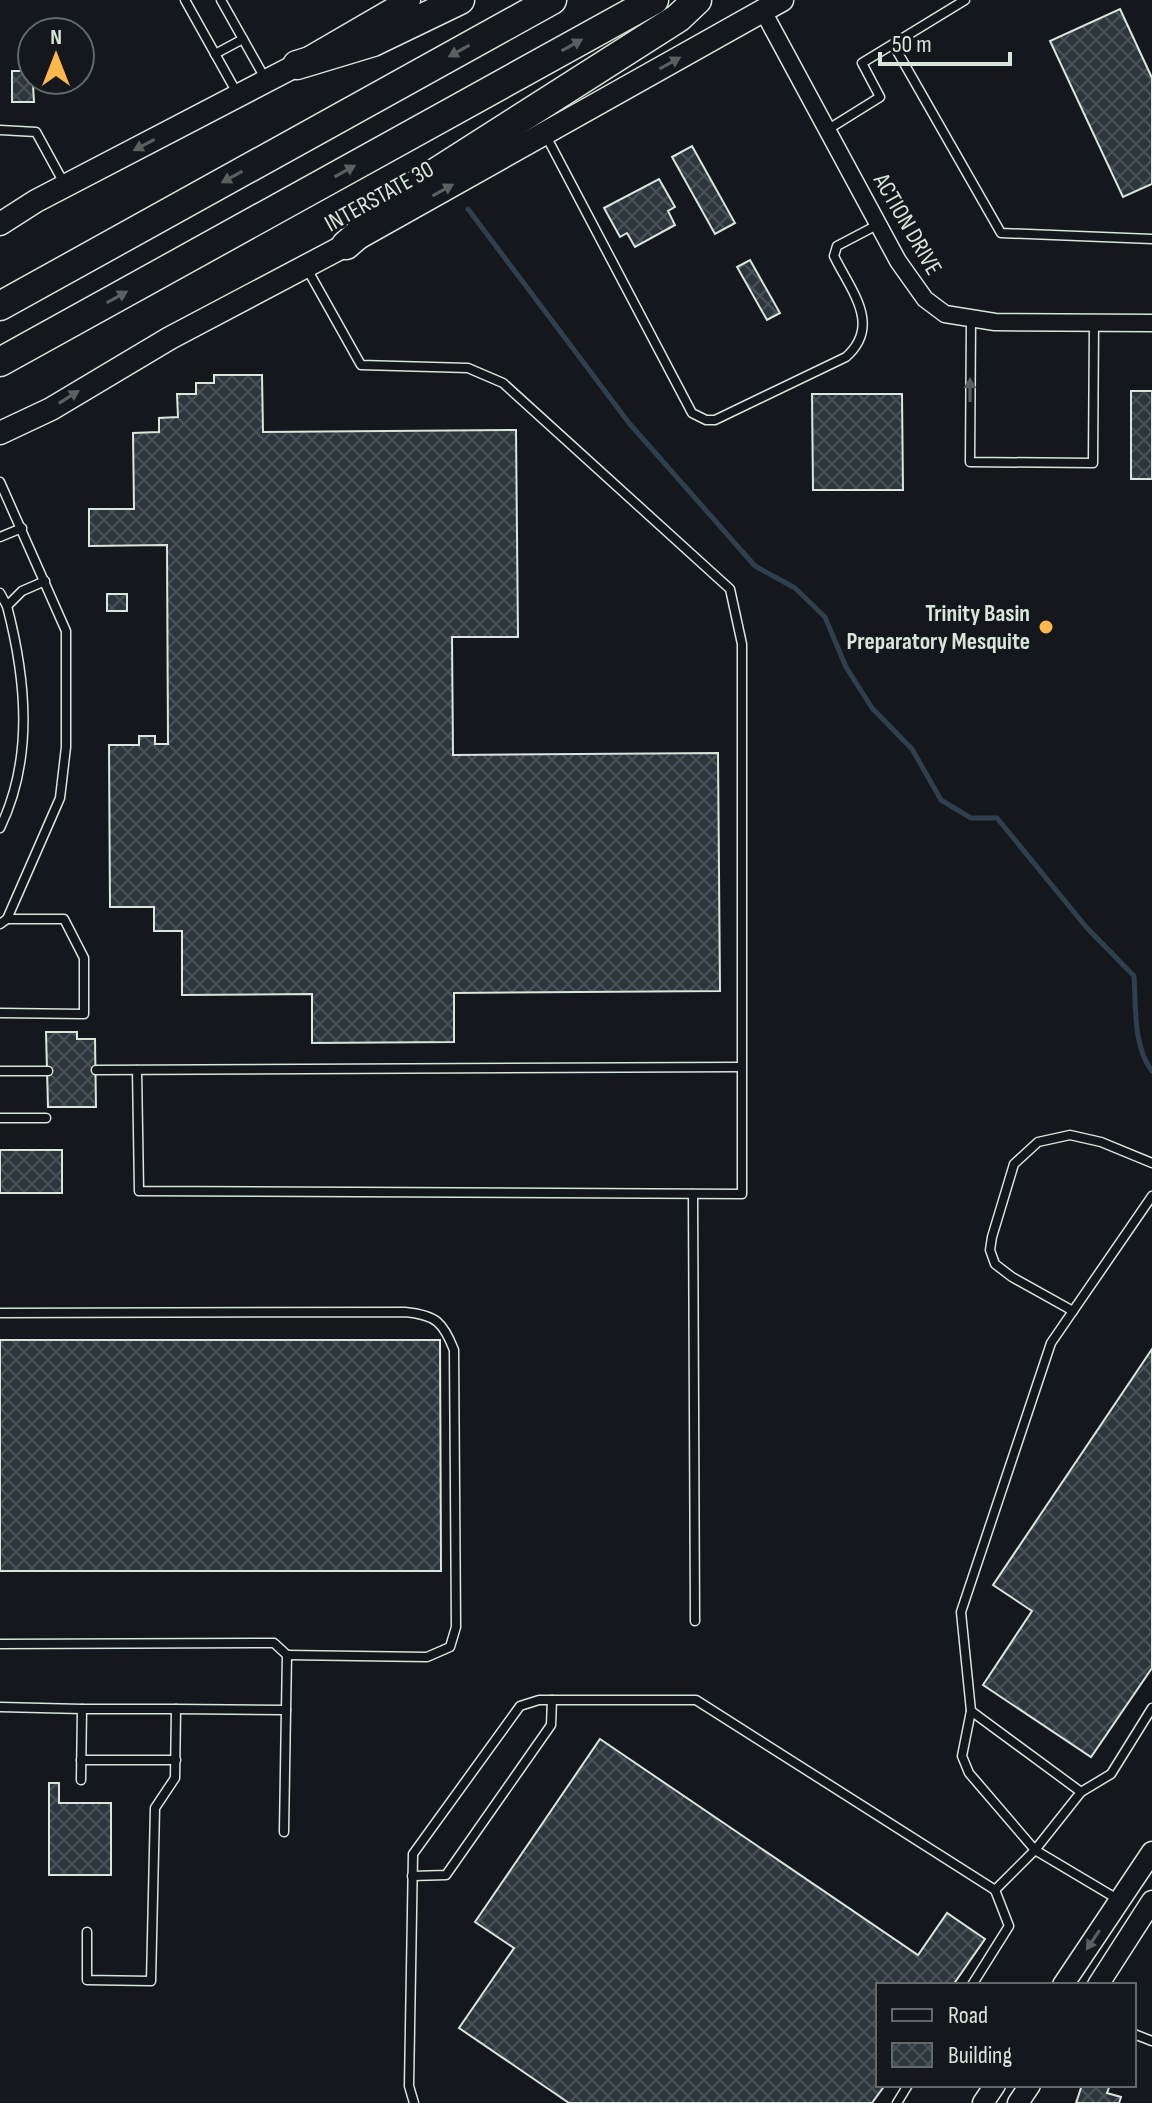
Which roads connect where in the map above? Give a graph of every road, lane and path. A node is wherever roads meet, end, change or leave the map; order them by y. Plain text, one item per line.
1 (185, 0) edge
2 (221, 0) edge
3 (409, 0) edge
4 (460, 0) edge
5 (552, 0) edge
6 (654, 0) edge
7 (697, 0) edge
8 (965, 0) edge
9 (772, 6) edge
10 (243, 39) junction
11 (893, 44) junction
12 (215, 54) junction
13 (297, 65) junction
14 (266, 81) junction
15 (239, 96) junction
16 (0, 130) edge
17 (827, 130) junction
18 (545, 133) junction
19 (66, 186) junction
20 (0, 224) edge
21 (879, 224) junction
22 (1152, 239) edge
23 (346, 245) junction
24 (305, 266) junction
25 (0, 306) edge
26 (971, 319) junction
27 (1094, 323) junction
28 (1152, 323) edge
29 (0, 362) edge
30 (0, 433) edge
31 (0, 482) edge
32 (22, 528) junction
33 (0, 537) edge
34 (45, 581) junction
35 (0, 593) edge
36 (7, 606) junction
37 (0, 828) edge
38 (4, 921) edge
39 (0, 1013) edge
40 (740, 1067) junction
41 (96, 1070) dead end
42 (137, 1070) junction
43 (0, 1071) edge
44 (48, 1071) dead end
45 (0, 1118) edge
46 (46, 1118) dead end
47 (1152, 1163) edge
48 (693, 1194) junction
49 (1152, 1196) edge
50 (1073, 1311) junction
51 (0, 1313) edge
52 (695, 1621) dead end
53 (0, 1644) edge
54 (287, 1655) junction
55 (552, 1700) junction
56 (0, 1707) edge
57 (1152, 1708) edge
58 (82, 1709) junction
59 (176, 1709) junction
60 (286, 1710) junction
61 (971, 1711) junction
62 (81, 1760) junction
63 (176, 1760) junction
64 (81, 1780) dead end
65 (1081, 1792) junction
66 (284, 1832) dead end
67 (1035, 1850) junction
68 (1152, 1852) edge
69 (412, 1876) junction
70 (995, 1890) junction
71 (1119, 1901) junction
72 (1152, 1901) edge
73 (87, 1932) dead end
74 (973, 1983) edge
75 (1064, 1983) edge
76 (1099, 1983) edge
77 (414, 2103) edge

1 - 12 lane
2 - 10 lane
3 - 13 main road
4 - 13 highway
5 -> 25 highway
29 -> 6 highway
7 - 23 highway
8 - 11 lane
9 - 17 street, ACTION DRIVE
18 -> 9 main road, INTERSTATE 30
10 - 12 lane
10 - 14 lane
11 - 17 lane
11 - 22 lane
12 - 15 lane
13 - 14 main road
14 - 15 main road
15 -> 19 main road
16 - 19 lane
17 - 21 street, ACTION DRIVE
18 - 21 lane
23 -> 18 main road, INTERSTATE 30
19 - 20 main road
21 - 26 street, ACTION DRIVE
23 - 24 main road, INTERSTATE 30
30 -> 24 main road, INTERSTATE 30
24 - 40 lane
26 - 27 street, ACTION DRIVE
27 -> 26 lane
27 - 28 street, ACTION DRIVE
31 - 32 lane
32 - 33 lane
32 - 34 lane
34 - 36 lane
34 - 38 lane
35 - 36 lane
36 - 37 lane
38 - 39 lane
40 - 42 lane
40 - 48 lane
41 - 42 lane
42 - 48 lane
43 - 44 lane
45 - 46 lane
47 - 50 lane
48 - 52 lane
49 - 50 lane
50 - 61 lane
51 - 54 lane
53 - 54 lane
54 - 60 lane
55 - 69 lane
55 - 69 lane
55 - 70 lane
56 - 58 lane
57 - 65 lane
58 - 59 lane
58 - 62 lane
59 - 60 lane
59 - 63 lane
60 - 66 lane
61 - 65 lane
61 - 67 lane
62 - 63 lane
62 - 64 lane
63 - 73 lane
65 - 67 lane
67 - 70 lane
67 - 71 lane
68 - 71 street
69 - 77 lane
70 - 74 lane
71 -> 75 street
72 - 76 street

